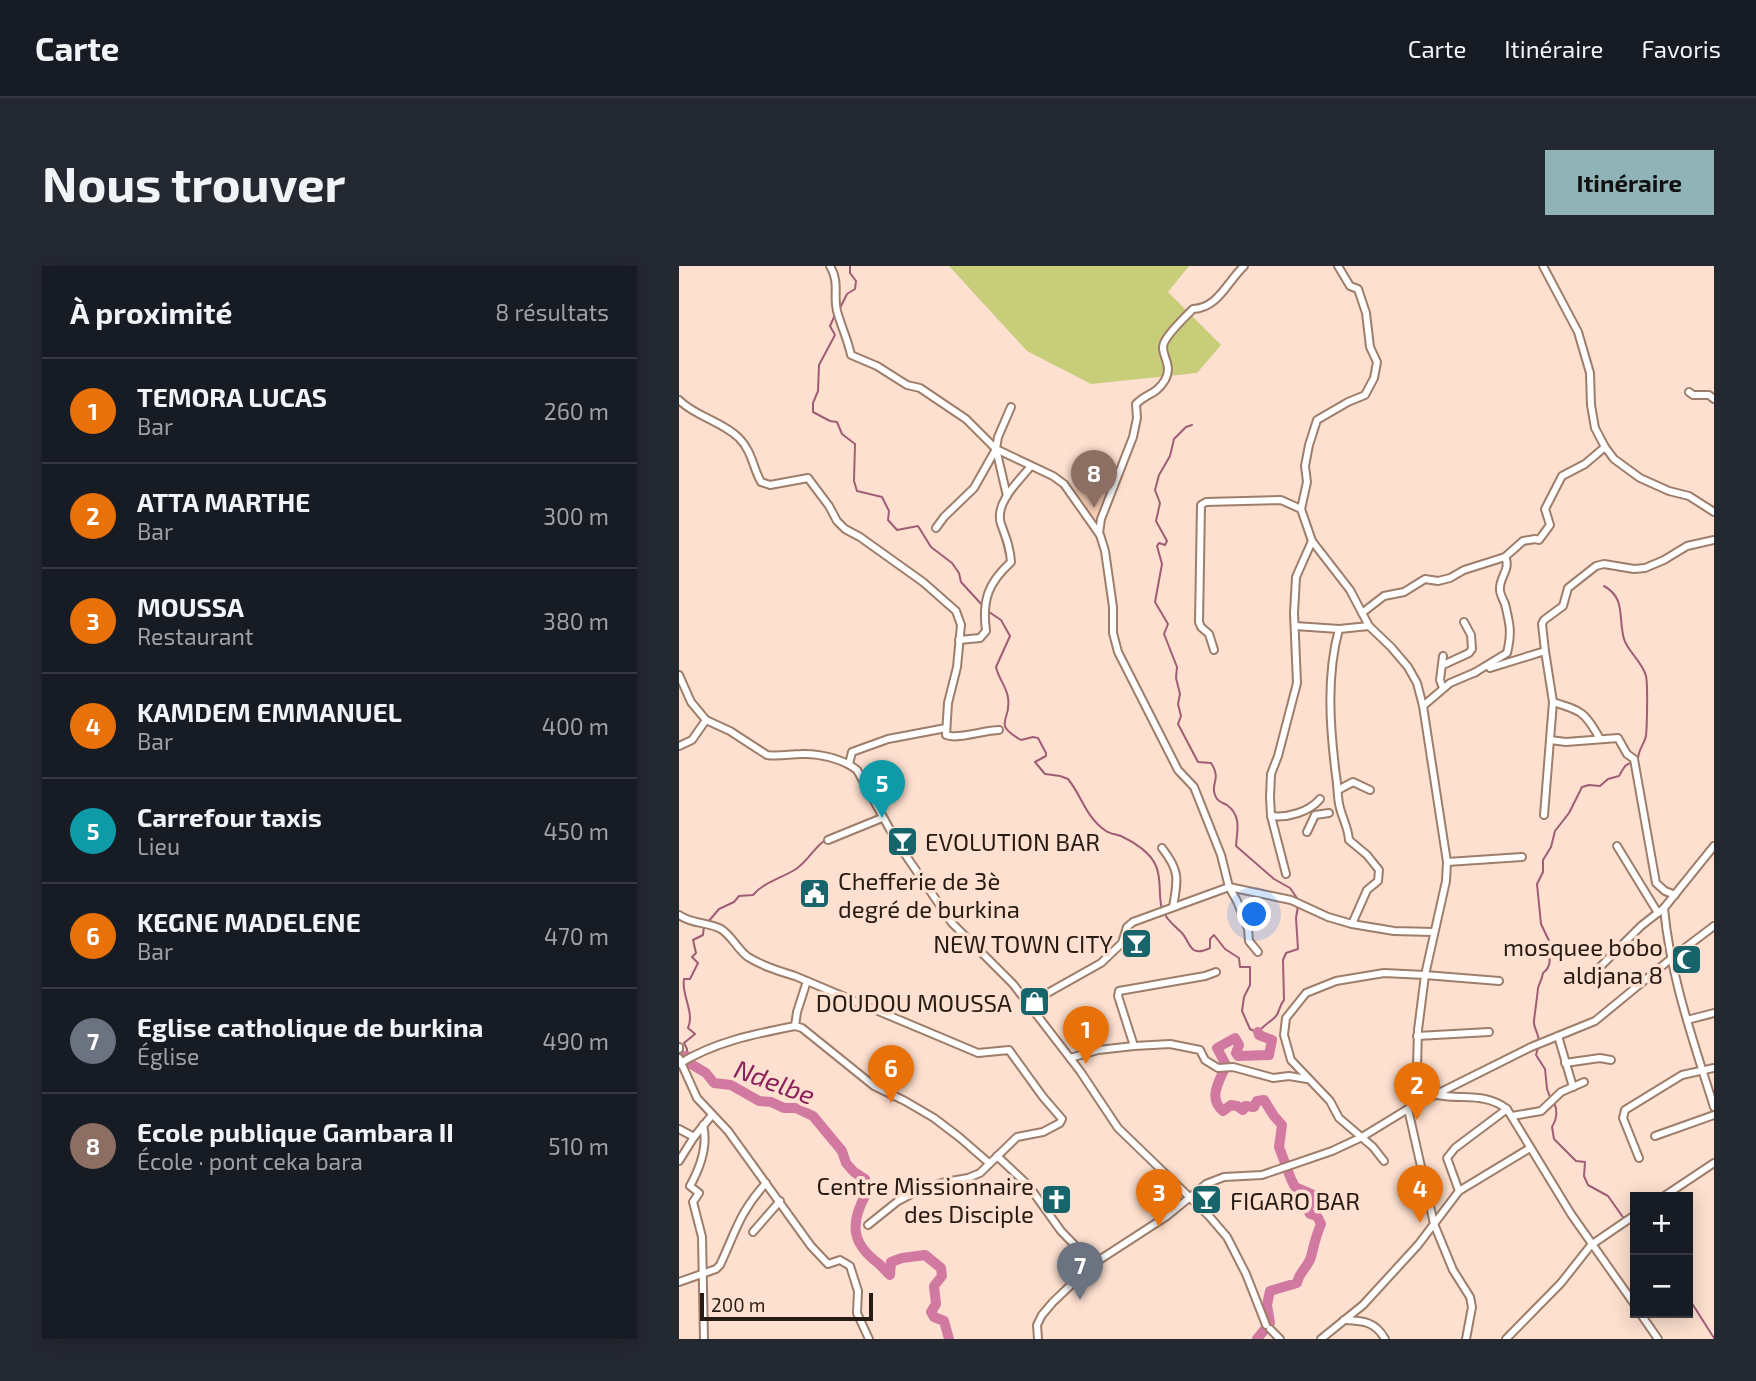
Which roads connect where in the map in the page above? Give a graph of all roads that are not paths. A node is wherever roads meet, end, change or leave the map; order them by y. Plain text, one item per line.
1 (830, 266) edge
2 (1244, 266) edge
3 (1338, 266) edge
4 (1543, 266) edge
5 (1689, 392) dead end
6 (1714, 398) edge
7 (679, 400) edge
8 (1011, 407) dead end
9 (1605, 447) junction
10 (996, 449) junction
11 (1031, 466) junction
12 (1007, 496) junction
13 (1301, 509) junction
14 (1714, 512) edge
15 (936, 528) dead end
16 (1100, 535) junction
17 (1714, 540) edge
18 (1312, 541) junction
19 (1505, 557) junction
20 (1362, 613) junction
21 (1464, 622) dead end
22 (1295, 626) junction
23 (1369, 626) junction
24 (1339, 629) junction
25 (958, 640) junction
26 (1214, 650) dead end
27 (1545, 651) junction
28 (1443, 656) dead end
29 (1443, 665) junction
30 (1474, 673) junction
31 (679, 675) edge
32 (1443, 688) junction
33 (1553, 702) junction
34 (1423, 706) junction
35 (706, 720) junction
36 (946, 728) junction
37 (999, 730) dead end
38 (1600, 739) junction
39 (1550, 740) junction
40 (679, 746) edge
41 (849, 764) junction
42 (1338, 790) junction
43 (1370, 790) dead end
44 (1320, 799) dead end
45 (1310, 808) junction
46 (1340, 809) junction
47 (1329, 813) junction
48 (1544, 815) dead end
49 (1271, 816) junction
50 (882, 818) junction
51 (1307, 832) dead end
52 (828, 840) dead end
53 (1617, 846) dead end
54 (1714, 846) edge
55 (1162, 848) dead end
56 (1522, 857) dead end
57 (1447, 862) junction
58 (1286, 874) dead end
59 (1229, 887) junction
60 (1675, 895) junction
61 (1171, 907) junction
62 (1661, 911) junction
63 (679, 915) edge
64 (1352, 924) junction
65 (1714, 926) edge
66 (1434, 932) junction
67 (1258, 951) dead end
68 (1673, 957) junction
69 (1601, 966) dead end
70 (1216, 972) dead end
71 (1425, 975) junction
72 (807, 981) junction
73 (1499, 981) dead end
74 (1028, 1004) junction
75 (1714, 1013) edge
76 (1687, 1020) junction
77 (795, 1026) junction
78 (1489, 1032) dead end
79 (1417, 1036) junction
80 (1558, 1036) junction
81 (1134, 1046) junction
82 (1070, 1058) junction
83 (1611, 1060) dead end
84 (680, 1062) edge
85 (1565, 1063) junction
86 (1714, 1068) edge
87 (1702, 1071) junction
88 (1308, 1079) junction
89 (1584, 1082) dead end
90 (1573, 1087) junction
91 (1437, 1095) junction
92 (1416, 1104) junction
93 (1714, 1107) edge
94 (1507, 1109) junction
95 (1408, 1110) junction
96 (712, 1115) junction
97 (1714, 1115) edge
98 (1512, 1116) junction
99 (703, 1125) junction
100 (679, 1129) edge
101 (1655, 1136) dead end
102 (694, 1137) junction
103 (1362, 1137) junction
104 (1530, 1149) junction
105 (997, 1156) junction
106 (1639, 1158) dead end
107 (679, 1161) edge
108 (1384, 1161) dead end
109 (989, 1163) junction
110 (1714, 1163) edge
111 (766, 1183) junction
112 (1459, 1191) junction
113 (1670, 1192) edge
114 (1190, 1197) junction
115 (780, 1201) junction
116 (1630, 1218) edge
117 (1434, 1224) junction
118 (869, 1225) dead end
119 (753, 1232) dead end
120 (1591, 1245) junction
121 (1093, 1264) junction
122 (701, 1274) junction
123 (679, 1282) edge
124 (1630, 1298) edge
125 (1643, 1318) edge
126 (1344, 1320) junction
127 (704, 1339) edge
128 (869, 1339) edge
129 (1038, 1339) edge
130 (1280, 1339) edge
131 (1321, 1339) edge
132 (1385, 1339) edge
133 (1466, 1339) edge
134 (1506, 1339) edge
135 (1658, 1339) edge

1 - 10 street
2 - 16 street
3 - 13 street
4 - 9 street
5 - 6 street
7 - 25 street
8 - 10 street
9 - 14 street
9 - 19 street
10 - 11 street
10 - 12 street
10 - 15 street
11 - 12 street
11 - 16 street
12 - 25 street
13 - 18 street
13 - 26 street
16 - 59 street
17 - 27 street
18 - 20 street
18 - 22 street
19 - 20 street
19 - 30 street
20 - 23 street
21 - 29 street
22 - 24 street
22 - 49 street
23 - 24 street
23 - 34 street
24 - 42 street
25 - 36 street
27 - 30 street
27 - 33 street
28 - 29 street
29 - 32 street
30 - 32 street
31 - 35 street
32 - 34 street
33 - 38 street
33 - 39 street
34 - 57 street
35 - 40 street
35 - 41 street
36 - 37 street
36 - 41 street
38 - 39 street
38 - 60 street
39 - 48 street
41 - 50 street
42 - 43 street
42 - 46 street
44 - 45 street
45 - 47 street
45 - 49 street
46 - 47 street
46 - 64 street
47 - 51 street
49 - 58 street
50 - 52 street
50 - 74 street
53 - 62 street
54 - 60 street
55 - 61 street
56 - 57 street
57 - 66 street
59 - 61 street
59 - 64 street
59 - 67 street
60 - 62 street
61 - 74 street
62 - 68 street
62 - 69 street
63 - 72 street
64 - 66 street
65 - 68 street
66 - 71 street
68 - 76 street
68 - 80 street
70 - 81 street
71 - 73 street
71 - 79 street
71 - 88 street
72 - 77 street
72 - 105 street
74 - 82 street
75 - 76 street
76 - 87 street
77 - 84 street
77 - 109 street
78 - 79 street
79 - 92 street
80 - 85 street
80 - 91 street
81 - 82 street
81 - 88 street
82 - 114 street
83 - 85 street
84 - 96 street
85 - 90 street
86 - 87 street
87 - 93 street
87 - 106 street
88 - 103 street
89 - 90 street
90 - 98 street
91 - 92 street
91 - 94 street
92 - 95 street
94 - 98 street
94 - 112 street
95 - 103 street
95 - 117 street
96 - 99 street
96 - 111 street
97 - 101 street
98 - 104 street
99 - 102 street
99 - 122 street
100 - 102 street
102 - 107 street
103 - 108 street
103 - 114 street
104 - 112 street
104 - 120 street
105 - 109 street
105 - 121 street
109 - 118 street
110 - 113 street
111 - 115 street
111 - 122 street
112 - 117 street
114 - 121 street
114 - 130 street
115 - 119 street
115 - 128 street
116 - 120 street
117 - 126 street
117 - 133 street
120 - 124 street
120 - 134 street
121 - 129 street
122 - 123 street
122 - 127 street
125 - 135 street
126 - 131 street
126 - 132 street

